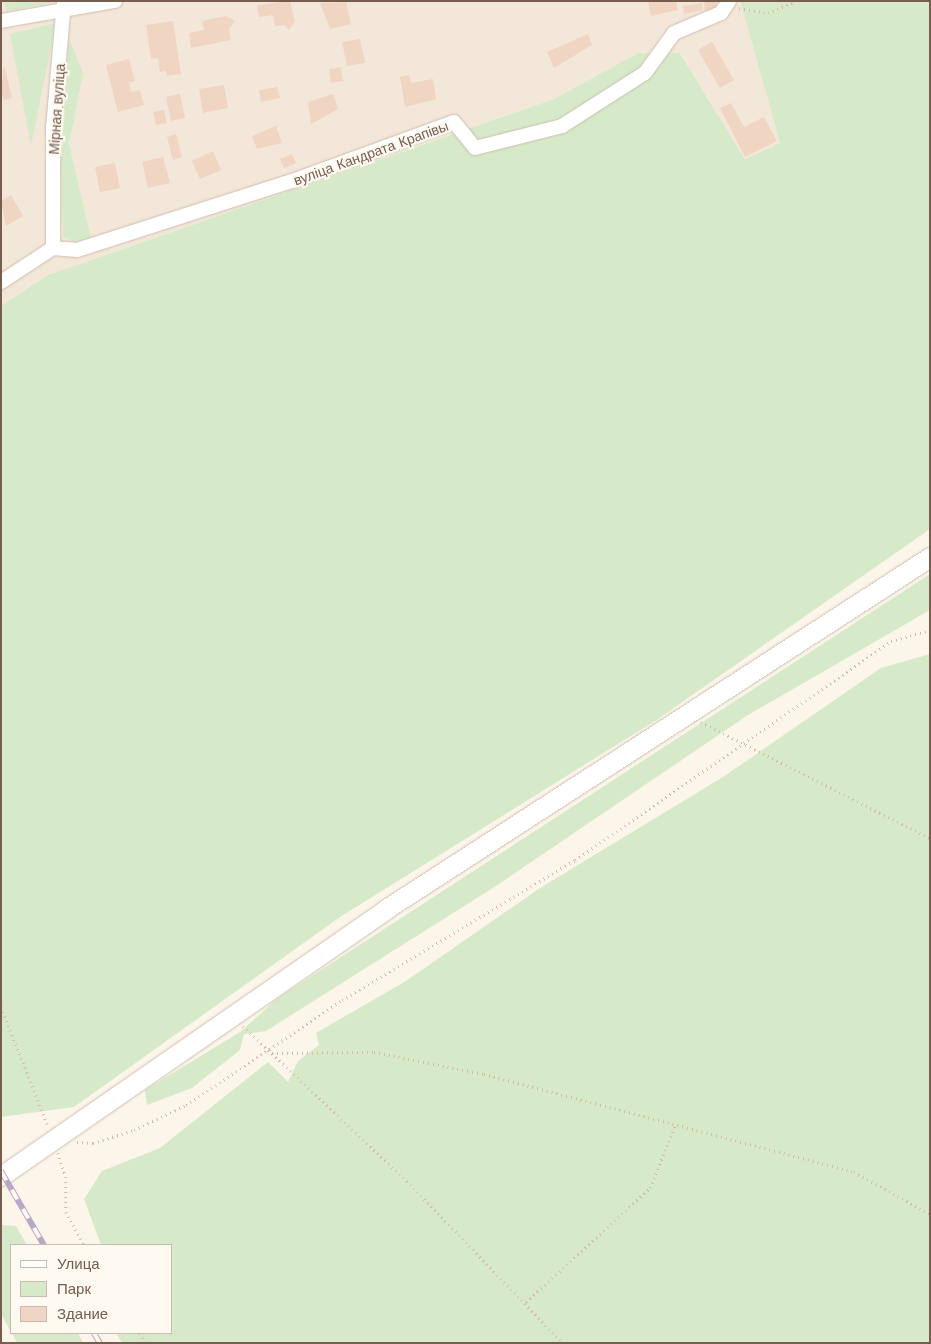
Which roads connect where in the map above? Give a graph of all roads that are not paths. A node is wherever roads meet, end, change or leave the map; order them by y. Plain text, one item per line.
1 (115, 1) edge
2 (728, 4) edge
3 (65, 6) edge
4 (1, 21) edge
5 (52, 248) junction
6 (1, 282) edge
7 (930, 557) edge
8 (1, 1176) edge

1 - 3 street
2 - 5 street, вуліца Кандрата Крапівы
3 - 4 street
3 - 5 street, Мірная вуліца
5 - 6 street
7 - 8 main road

